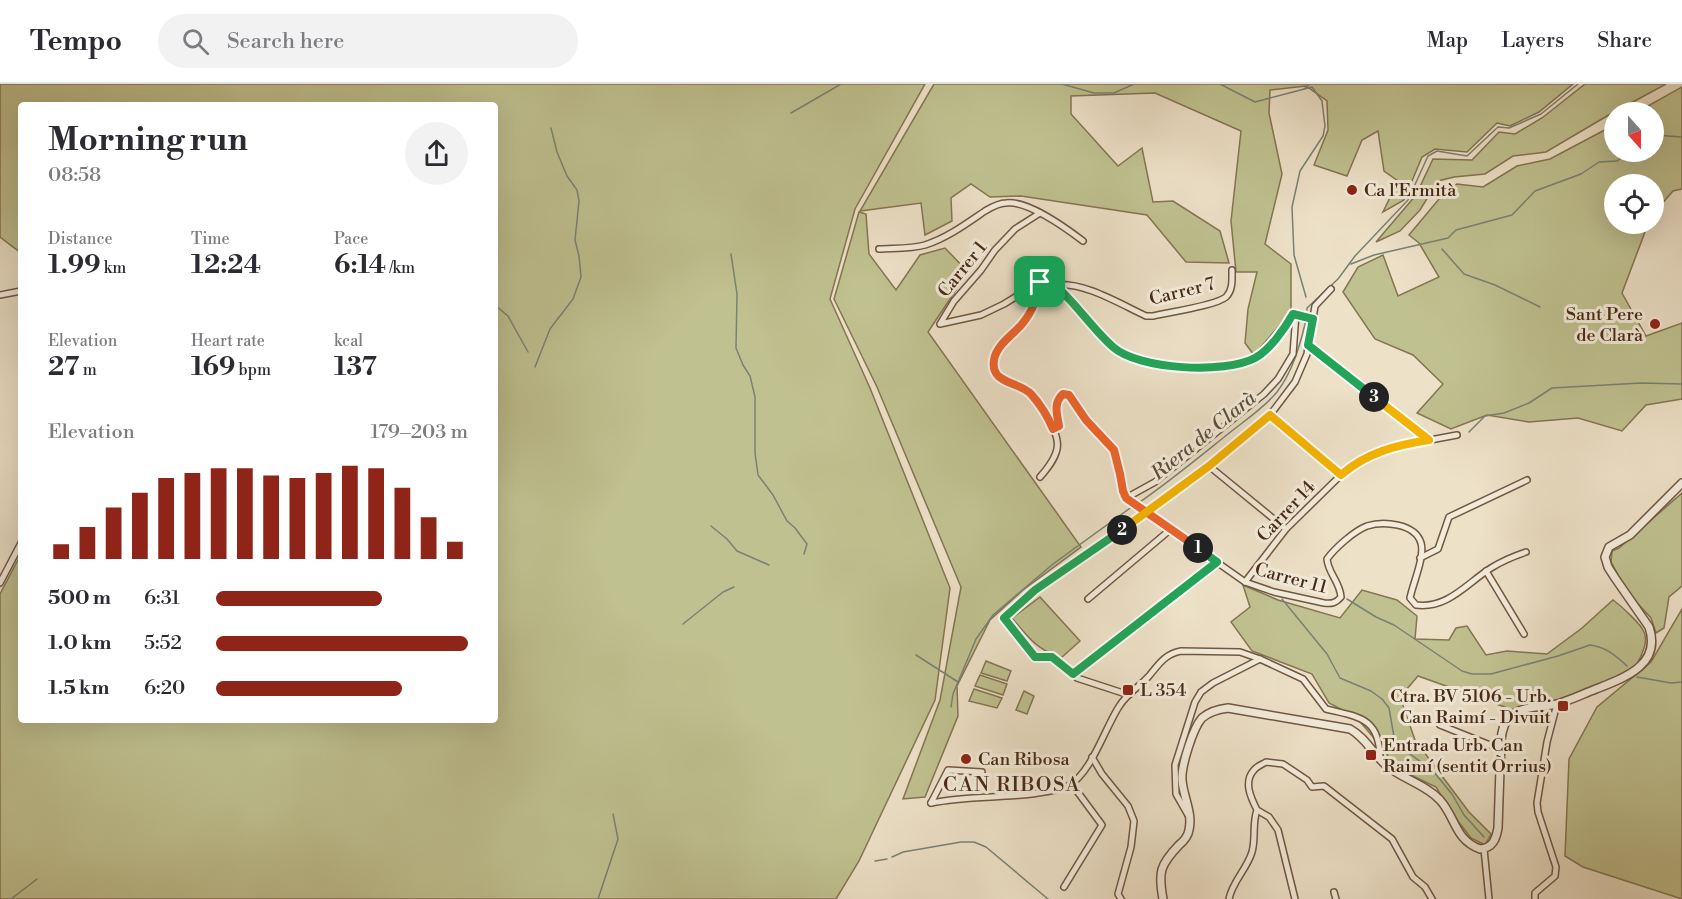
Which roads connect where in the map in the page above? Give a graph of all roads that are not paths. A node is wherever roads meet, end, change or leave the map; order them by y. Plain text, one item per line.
1 (1040, 213) junction
2 (1083, 241) dead end
3 (879, 249) dead end
4 (1233, 270) dead end
5 (1040, 282) junction
6 (1054, 285) junction
7 (1331, 289) dead end
8 (18, 292) edge
9 (0, 295) edge
10 (1296, 314) junction
11 (1313, 319) junction
12 (1308, 345) junction
13 (1270, 415) junction
14 (1053, 429) junction
15 (1457, 435) dead end
16 (1429, 440) junction
17 (1209, 466) junction
18 (1341, 475) junction
19 (1040, 477) dead end
20 (1527, 480) dead end
21 (1682, 483) edge
22 (1126, 498) junction
23 (1146, 512) junction
24 (1171, 529) junction
25 (1286, 529) junction
26 (18, 549) edge
27 (1526, 552) dead end
28 (1420, 558) junction
29 (1217, 562) junction
30 (1486, 571) junction
31 (1245, 582) junction
32 (0, 583) edge
33 (1088, 599) dead end
34 (1524, 633) dead end
35 (1260, 659) junction
36 (1073, 674) junction
37 (1129, 695) junction
38 (1557, 704) junction
39 (1440, 725) dead end
40 (1500, 749) junction
41 (1092, 757) junction
42 (1380, 759) junction
43 (982, 772) dead end
44 (1071, 783) junction
45 (1257, 810) junction
46 (1189, 816) junction
47 (1484, 849) junction
48 (1064, 886) dead end
49 (1334, 892) dead end
50 (1120, 899) edge
51 (1163, 899) edge
52 (1229, 899) edge
53 (1295, 899) edge
54 (1336, 899) edge
55 (1432, 899) edge
56 (1489, 899) edge
57 (1535, 899) edge

1 - 2 street, Carrer 1
1 - 3 street, Carrer 1
1 - 5 street, Carrer 1
4 - 6 street, Carrer 7
5 - 6 street, Carrer 7
5 - 14 street
6 - 10 street
7 - 11 street
8 - 9 street
10 - 11 street
10 - 22 street
11 - 12 street
12 - 13 street
12 - 16 street
13 - 17 street
13 - 18 street
14 - 19 street
14 - 22 street
15 - 16 street, Carrer 14
16 - 18 street, Carrer 14
17 - 23 street
17 - 25 street
18 - 25 street, Carrer 14
20 - 28 street
21 - 38 street
22 - 23 street, Carrer 11
23 - 24 street, Carrer 11
23 - 36 street
24 - 29 street, Carrer 11
24 - 33 street
25 - 31 street, Carrer 14
26 - 32 street
27 - 30 street, Carrer 11
28 - 30 street, Carrer 11
28 - 31 street, Carrer 11
29 - 31 street, Carrer 11
29 - 36 street
30 - 34 street
35 - 37 street
35 - 42 street
35 - 46 street
36 - 37 street
37 - 41 street
38 - 40 street
38 - 57 street
39 - 40 street
40 - 47 street
41 - 44 street
41 - 50 street
42 - 46 street
42 - 47 street
43 - 44 street
44 - 48 street
45 - 52 street
45 - 53 street
45 - 55 street
46 - 51 street
47 - 56 street
49 - 54 street

